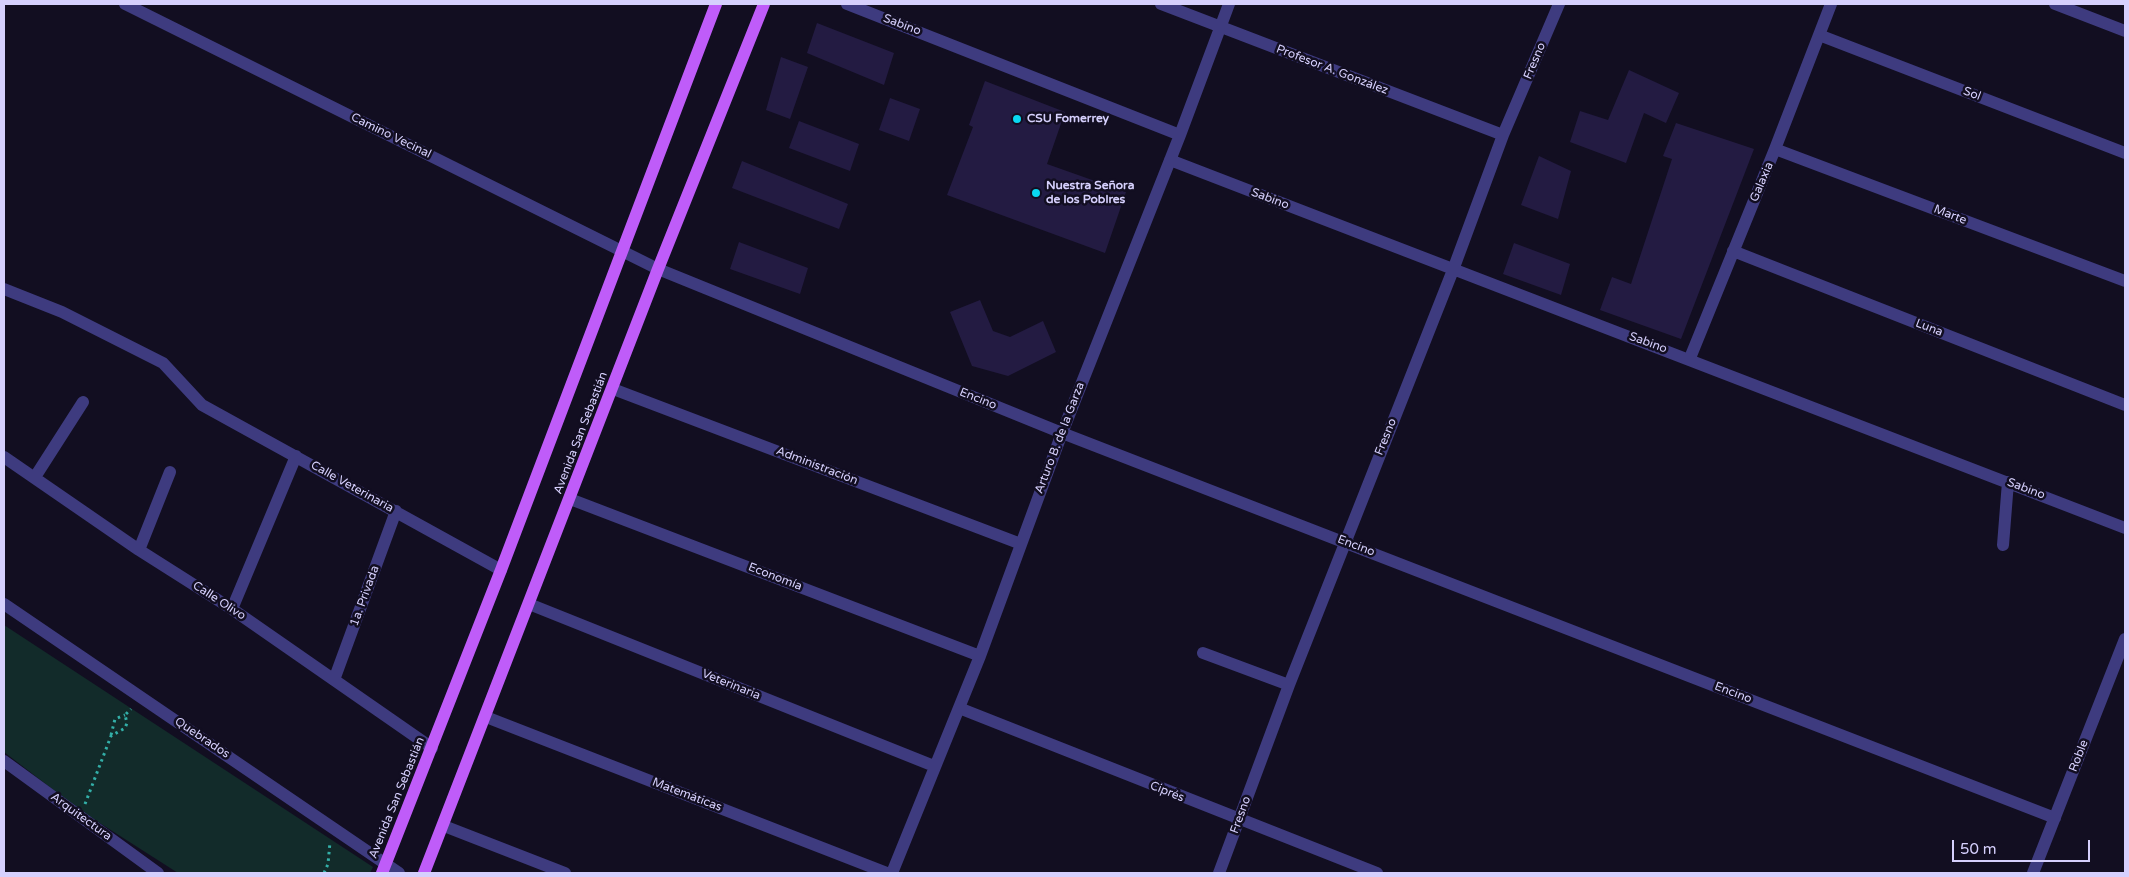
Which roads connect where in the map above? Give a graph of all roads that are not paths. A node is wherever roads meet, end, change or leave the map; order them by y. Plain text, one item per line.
1 (125, 4) edge
2 (716, 4) edge
3 (764, 4) edge
4 (847, 4) edge
5 (1162, 4) edge
6 (1229, 4) edge
7 (1558, 4) edge
8 (1831, 4) edge
9 (2055, 4) edge
10 (1220, 27) junction
11 (2125, 31) edge
12 (1819, 35) junction
13 (1180, 135) junction
14 (1503, 135) junction
15 (1775, 150) junction
16 (2125, 154) edge
17 (1170, 160) junction
18 (620, 250) junction
19 (1733, 251) junction
20 (658, 269) junction
21 (1454, 270) junction
22 (2125, 281) edge
23 (4, 289) edge
24 (1690, 358) junction
25 (613, 389) junction
26 (83, 402) dead end
27 (2125, 405) edge
28 (1062, 433) junction
29 (296, 456) junction
30 (4, 458) edge
31 (170, 472) dead end
32 (35, 477) junction
33 (2008, 482) junction
34 (570, 499) junction
35 (396, 511) junction
36 (2125, 528) edge
37 (1344, 542) junction
38 (1021, 544) junction
39 (2004, 545) dead end
40 (139, 550) junction
41 (501, 570) junction
42 (4, 604) edge
43 (529, 604) junction
44 (232, 609) junction
45 (2125, 640) edge
46 (1203, 653) dead end
47 (980, 656) junction
48 (334, 680) junction
49 (1289, 685) junction
50 (959, 708) junction
51 (486, 717) junction
52 (432, 748) junction
53 (4, 761) edge
54 (934, 766) junction
55 (2055, 818) junction
56 (1239, 820) junction
57 (444, 826) junction
58 (384, 868) edge
59 (158, 873) edge
60 (399, 873) edge
61 (424, 873) edge
62 (565, 873) edge
63 (887, 873) edge
64 (892, 873) edge
65 (1219, 873) edge
66 (1377, 873) edge
67 (2033, 873) edge

1 - 18 street, Camino Vecinal
2 - 18 main road, Avenida San Sebastián
3 - 20 main road, Avenida San Sebastián
4 - 13 street, Sabino
5 - 10 street, Profesor A. González
6 - 10 street, Arturo B. de la Garza
7 - 14 street, Fresno
8 - 12 street, Galaxia
9 - 11 street
10 - 13 street, Arturo B. de la Garza
10 - 14 street, Profesor A. González
12 - 15 street, Galaxia
12 - 16 street, Sol
13 - 17 street, Arturo B. de la Garza
14 - 21 street, Fresno
15 - 19 street, Galaxia
15 - 22 street, Marte
17 - 21 street, Sabino
17 - 28 street, Arturo B. de la Garza
18 - 20 street, Camino Vecinal
18 - 41 main road, Avenida San Sebastián
19 - 24 street, Galaxia
19 - 27 street, Luna
20 - 25 main road, Avenida San Sebastián
20 - 28 street, Encino
21 - 24 street, Sabino
21 - 37 street, Fresno
23 - 29 street, Calle Veterinaria
24 - 33 street, Sabino
25 - 34 main road, Avenida San Sebastián
25 - 38 street, Administración
26 - 32 street
28 - 37 street, Encino
28 - 38 street, Arturo B. de la Garza
29 - 35 street, Calle Veterinaria
29 - 44 street
30 - 32 street, Calle Olivo
31 - 40 street
32 - 40 street, Calle Olivo
33 - 36 street, Sabino
33 - 39 street
34 - 43 main road, Avenida San Sebastián
34 - 47 street, Economía
35 - 41 street, Calle Veterinaria
35 - 48 street, 1a. Privada
37 - 49 street, Fresno
37 - 55 street, Encino
38 - 47 street, Arturo B. de la Garza
40 - 44 street, Calle Olivo
41 - 52 main road, Avenida San Sebastián
42 - 58 street, Quebrados
43 - 51 main road, Avenida San Sebastián
43 - 54 street, Veterinaria
44 - 48 street, Calle Olivo
45 - 55 street, Roble
46 - 49 street
47 - 50 street, Arturo B. de la Garza
48 - 52 street, Calle Olivo
49 - 56 street, Fresno
50 - 54 street, Arturo B. de la Garza
50 - 56 street, Ciprés
51 - 57 main road, Avenida San Sebastián
51 - 63 street, Matemáticas
52 - 58 main road, Avenida San Sebastián
53 - 59 street, Arquitectura
54 - 64 street, Arturo B. de la Garza
55 - 67 street, Roble
56 - 65 street, Fresno
56 - 66 street, Ciprés
57 - 61 main road, Avenida San Sebastián
57 - 62 street
58 - 60 street, Quebrados

